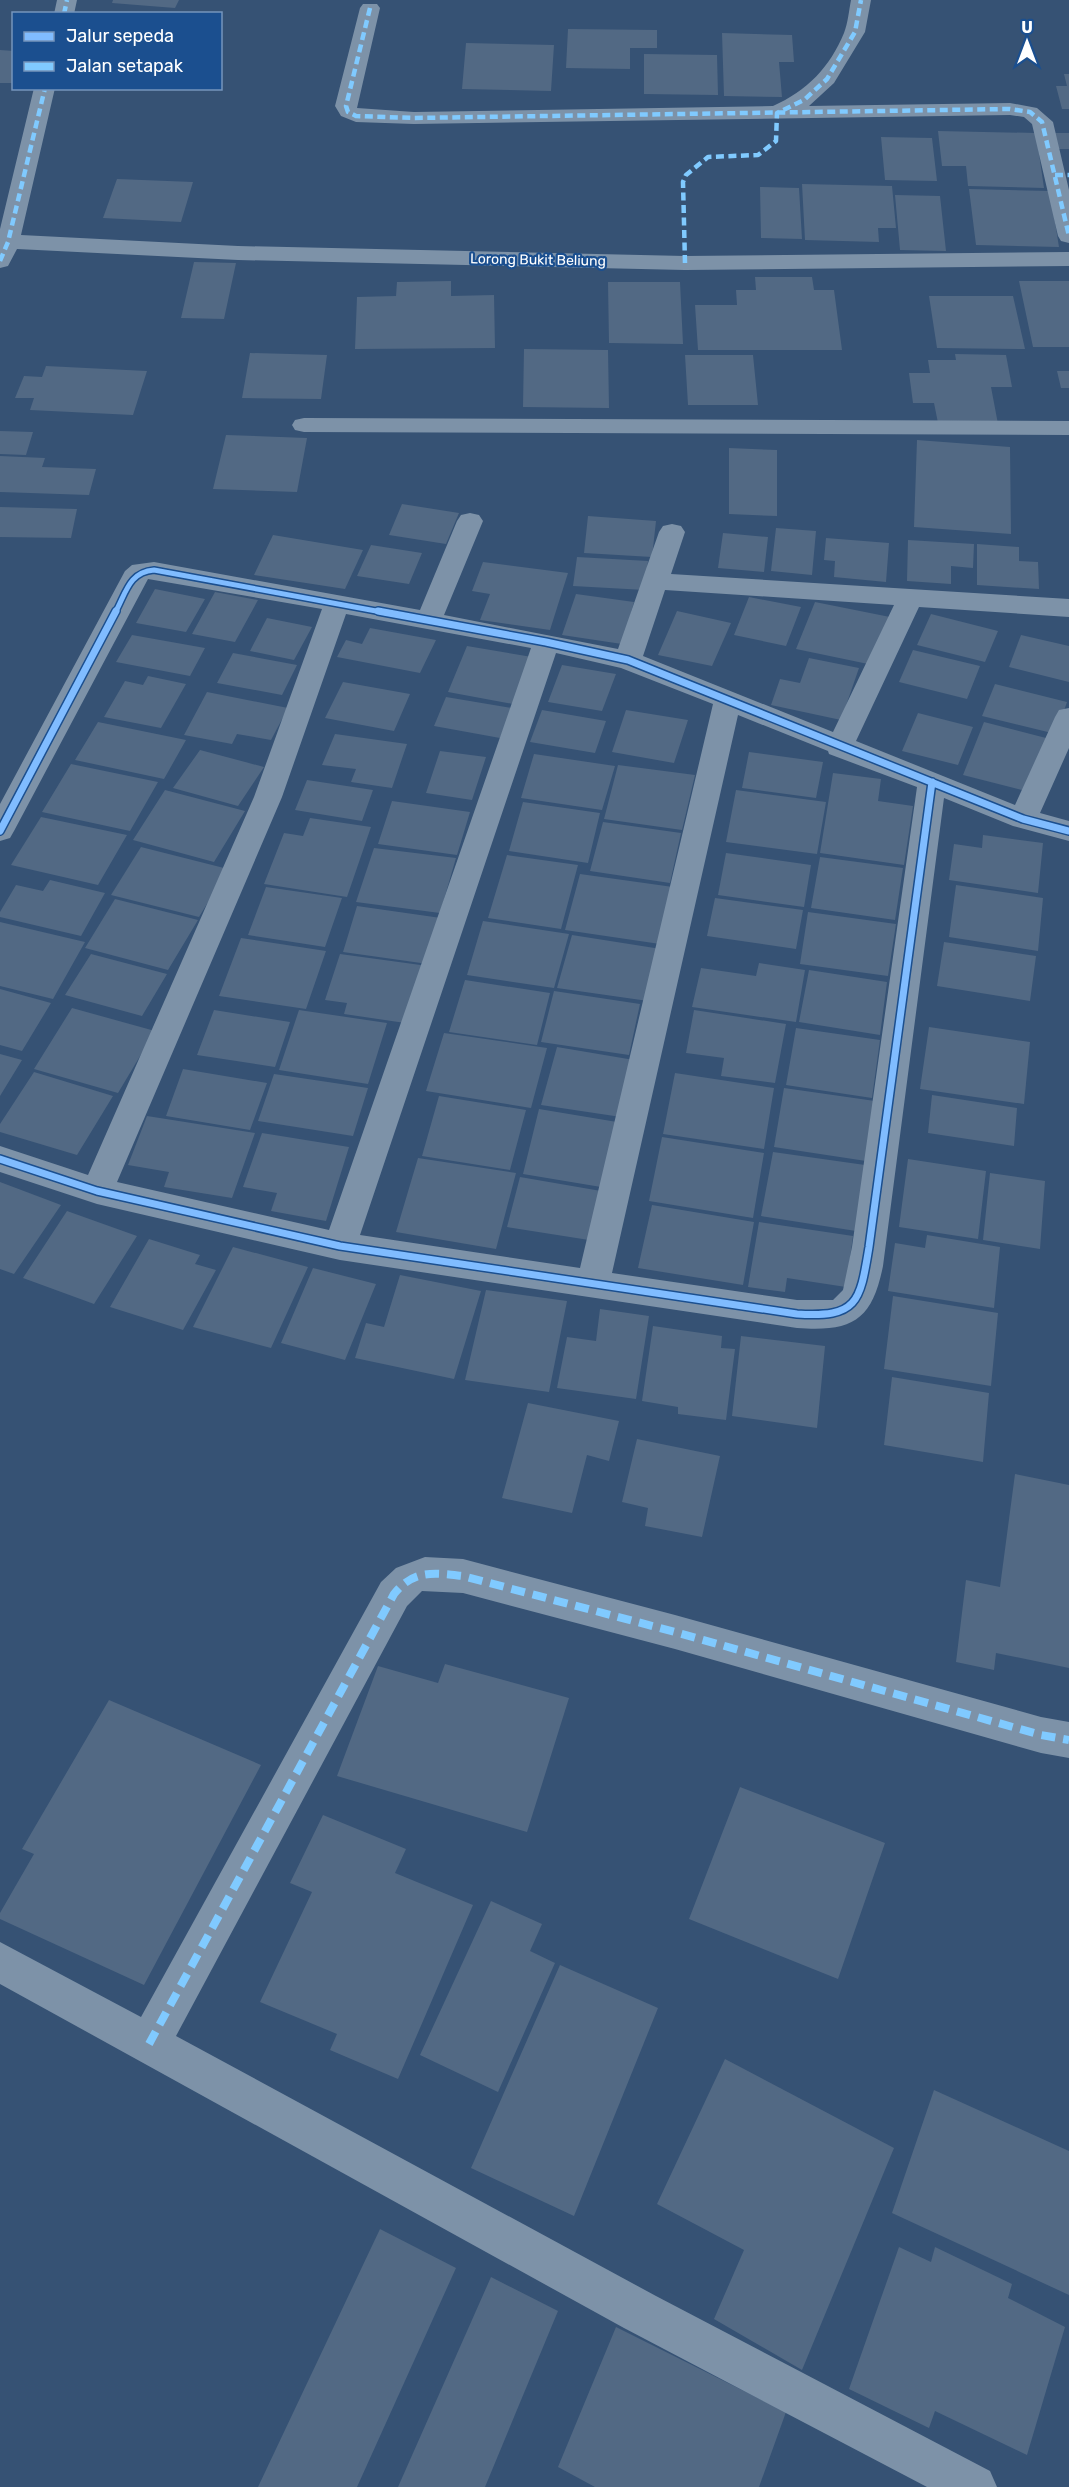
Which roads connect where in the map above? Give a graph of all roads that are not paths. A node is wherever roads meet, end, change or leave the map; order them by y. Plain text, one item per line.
1 (861, 0) edge
2 (370, 8) dead end
3 (44, 90) edge
4 (777, 113) junction
5 (1062, 175) edge
6 (1069, 236) edge
7 (2, 248) edge
8 (1069, 259) edge
9 (304, 424) dead end
10 (1069, 428) edge
11 (470, 521) dead end
12 (672, 532) dead end
13 (656, 580) junction
14 (911, 596) junction
15 (337, 603) junction
16 (1069, 608) edge
17 (429, 621) junction
18 (546, 642) junction
19 (628, 660) junction
20 (727, 701) junction
21 (1069, 717) edge
22 (839, 747) junction
23 (932, 782) junction
24 (1023, 819) junction
25 (0, 831) edge
26 (1069, 831) edge
27 (0, 1160) edge
28 (98, 1191) junction
29 (340, 1246) junction
30 (593, 1282) junction
31 (1069, 1740) edge
32 (0, 1962) edge
33 (149, 2044) junction
34 (974, 2487) edge

1 - 4 street
2 - 4 street
3 - 7 street
4 - 5 street
5 - 6 street
7 - 8 street, Lorong Bukit Beliung
9 - 10 street
11 - 17 street
12 - 13 street
13 - 14 street
13 - 19 street
14 - 16 street
14 - 22 street
15 - 17 street
15 - 25 street
15 - 28 street
17 - 18 street
18 - 19 street
18 - 29 street
19 - 20 street
20 - 22 street
20 - 30 street
21 - 24 street
22 - 23 street
23 - 24 street
23 - 30 street
24 - 26 street
27 - 28 street
28 - 29 street
29 - 30 street
31 - 33 street
32 - 33 street
33 - 34 street

